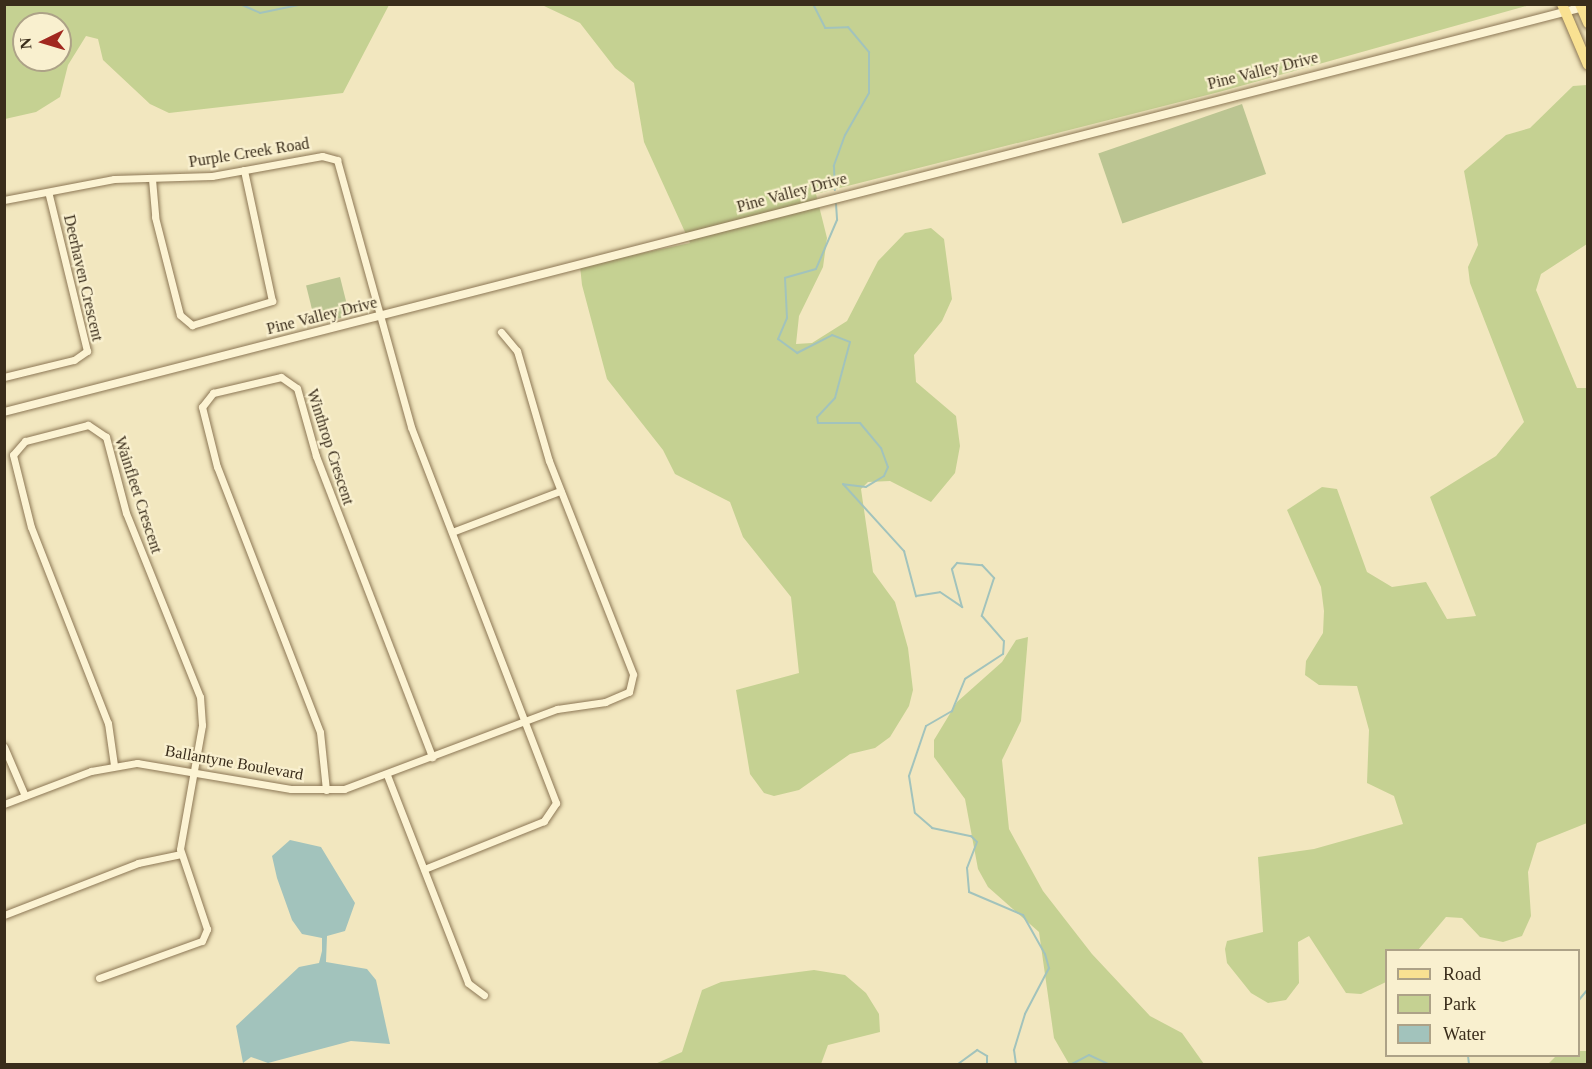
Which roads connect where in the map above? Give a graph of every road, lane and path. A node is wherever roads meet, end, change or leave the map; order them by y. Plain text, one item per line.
1 (1583, 6) edge
2 (1563, 7) edge
3 (1587, 23) edge
4 (1587, 65) edge
5 (244, 170) junction
6 (152, 179) junction
7 (50, 195) junction
8 (4, 200) edge
9 (380, 316) junction
10 (501, 332) dead end
11 (4, 377) edge
12 (4, 412) edge
13 (560, 491) junction
14 (452, 532) junction
15 (526, 721) junction
16 (4, 747) edge
17 (432, 758) junction
18 (114, 765) junction
19 (193, 769) junction
20 (387, 775) junction
21 (326, 790) junction
22 (25, 796) junction
23 (4, 804) edge
24 (181, 854) junction
25 (424, 869) junction
26 (4, 915) edge
27 (99, 978) dead end
28 (484, 995) dead end

1 - 2 street, Pine Valley Drive
1 - 3 main road
2 - 4 main road
2 - 9 street, Pine Valley Drive
5 - 6 street, Purple Creek Road
5 - 6 street
5 - 9 street, Purple Creek Road
6 - 7 street, Purple Creek Road
7 - 8 street, Purple Creek Road
7 - 11 street, Deerhaven Crescent
9 - 12 street, Pine Valley Drive
9 - 14 street
10 - 13 street, Ballantyne Boulevard
13 - 14 street
13 - 15 street, Ballantyne Boulevard
14 - 15 street
15 - 17 street, Ballantyne Boulevard
15 - 25 street
16 - 22 street
17 - 20 street, Ballantyne Boulevard
17 - 21 street, Winthrop Crescent
18 - 19 street, Ballantyne Boulevard
18 - 19 street, Wainfleet Crescent
18 - 22 street, Ballantyne Boulevard
19 - 21 street, Ballantyne Boulevard
19 - 24 street
20 - 21 street, Ballantyne Boulevard
20 - 25 street
22 - 23 street, Ballantyne Boulevard
24 - 26 street
24 - 27 street
25 - 28 street

